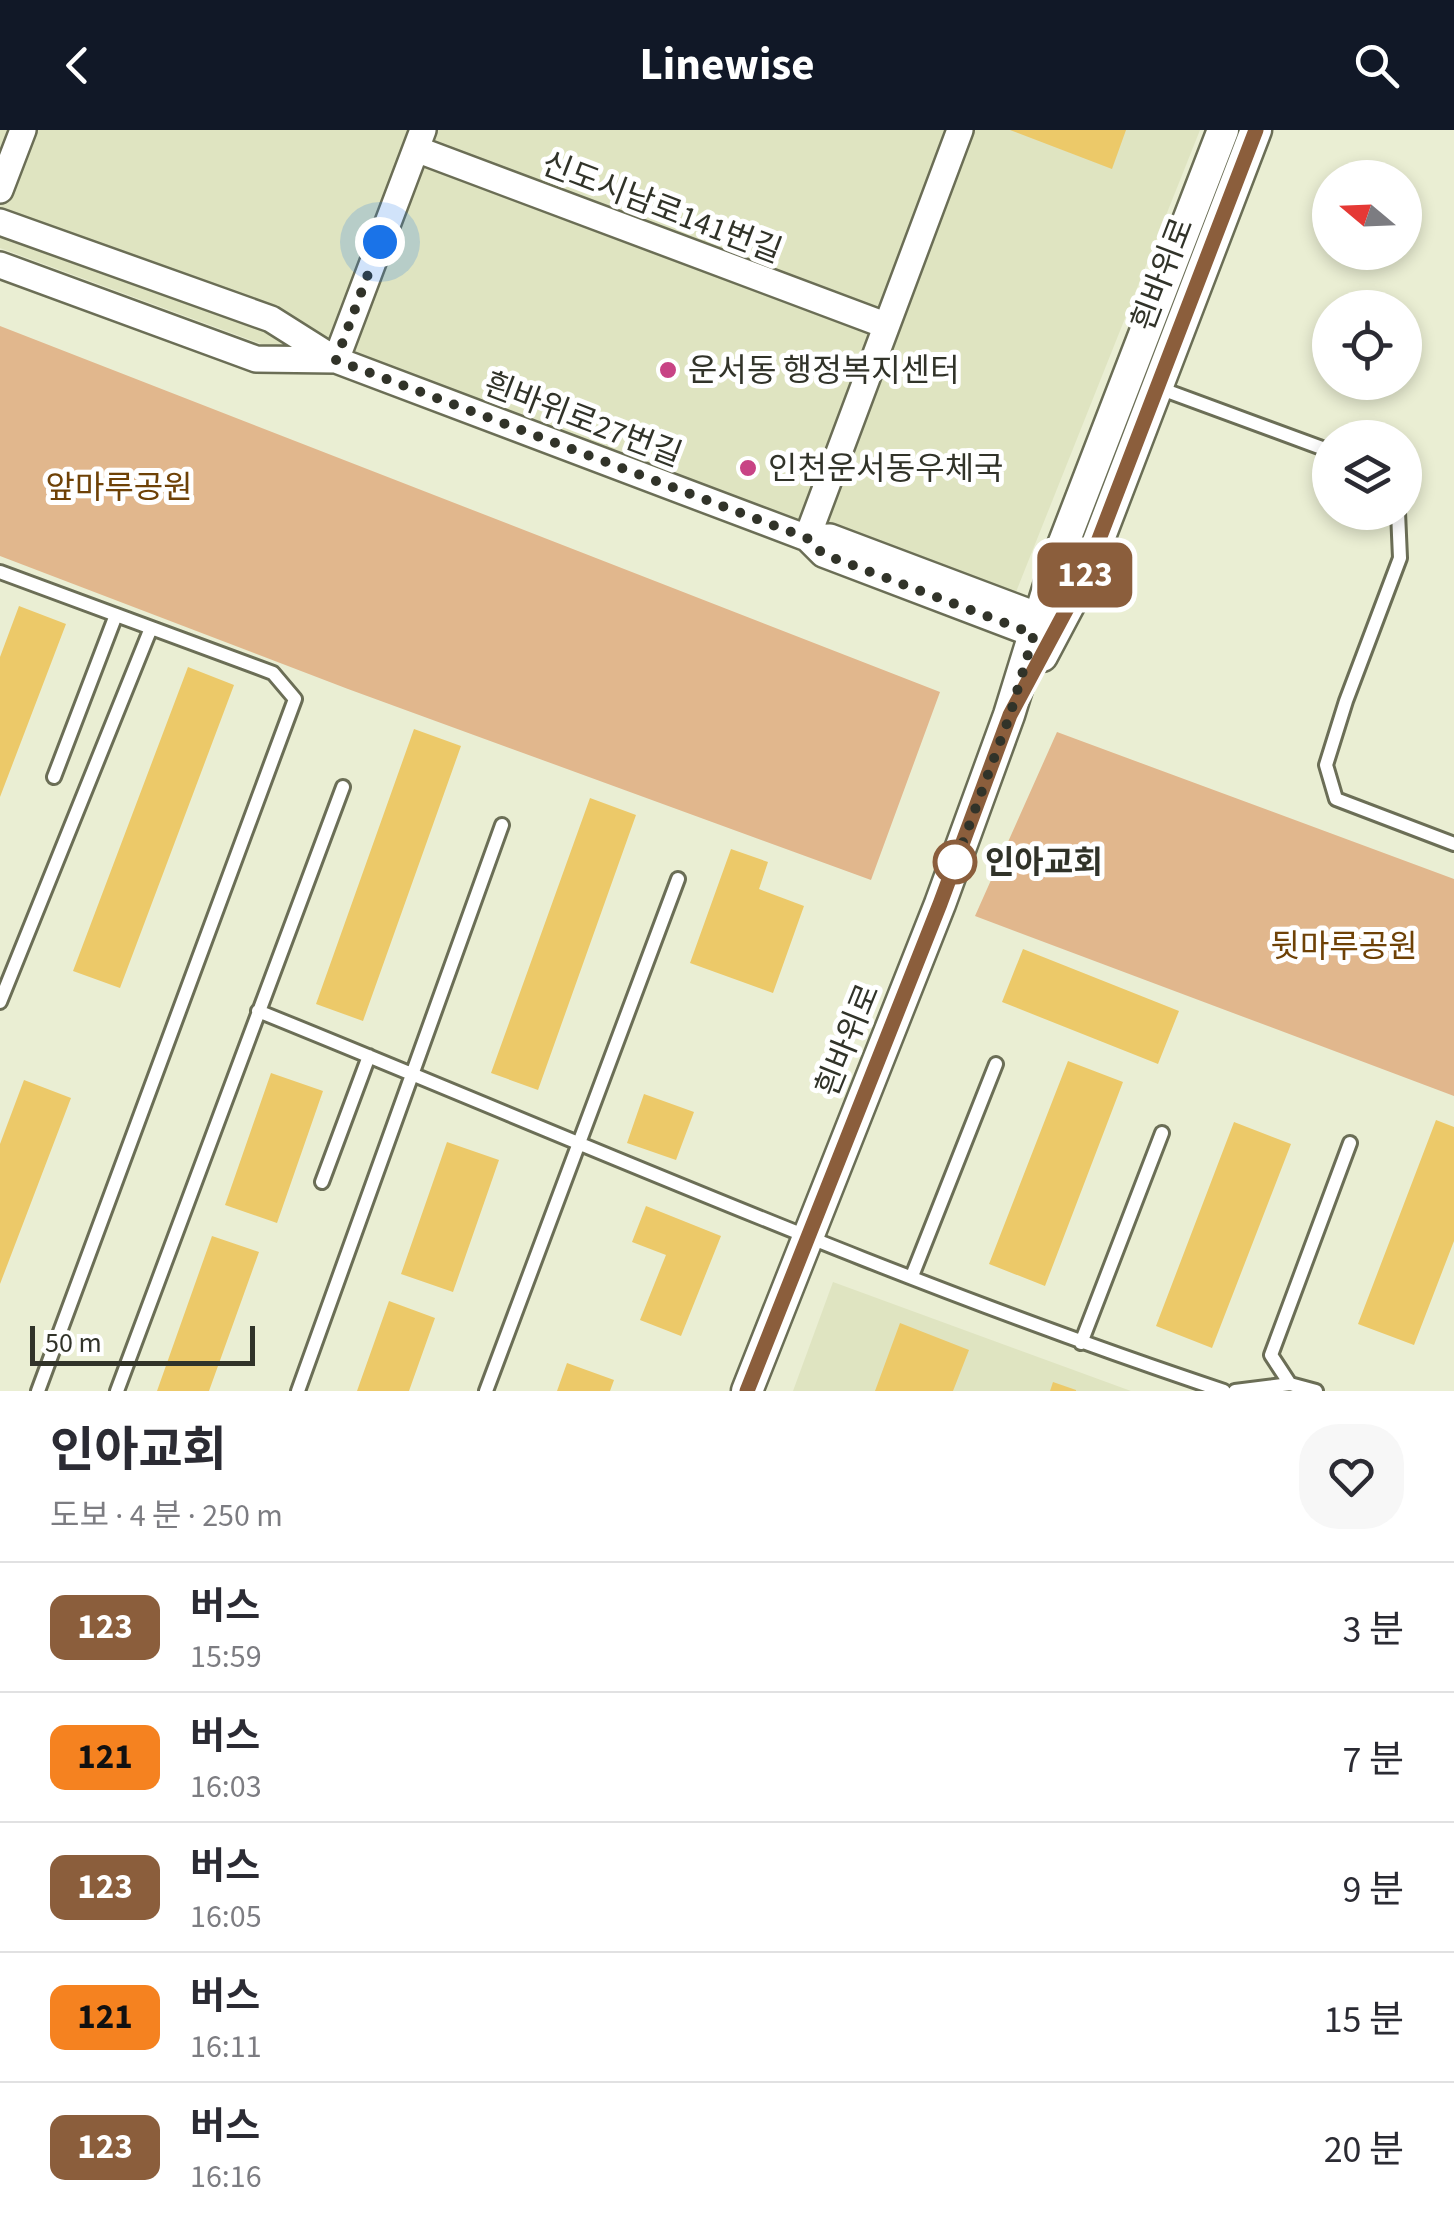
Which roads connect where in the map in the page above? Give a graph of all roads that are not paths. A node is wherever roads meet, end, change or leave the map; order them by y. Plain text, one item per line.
1 (23, 130) edge
2 (960, 130) edge
3 (1223, 130) edge
4 (1256, 130) edge
5 (419, 139) edge
6 (0, 190) edge
7 (0, 222) edge
8 (0, 265) edge
9 (885, 326) junction
10 (336, 360) junction
11 (1156, 387) junction
12 (1312, 445) edge
13 (1399, 530) edge
14 (807, 538) junction
15 (0, 572) edge
16 (116, 615) junction
17 (151, 628) junction
18 (1046, 628) junction
19 (54, 777) dead end
20 (342, 787) dead end
21 (502, 825) dead end
22 (1454, 844) edge
23 (678, 879) dead end
24 (0, 1002) edge
25 (258, 1012) junction
26 (369, 1056) junction
27 (996, 1064) dead end
28 (412, 1074) junction
29 (1162, 1133) dead end
30 (1350, 1143) dead end
31 (580, 1146) junction
32 (322, 1182) dead end
33 (806, 1234) junction
34 (912, 1276) junction
35 (1081, 1344) junction
36 (1290, 1384) junction
37 (38, 1391) edge
38 (117, 1391) edge
39 (298, 1391) edge
40 (486, 1391) edge
41 (747, 1391) edge
42 (1224, 1391) edge
43 (1234, 1391) edge
44 (1316, 1391) edge

1 - 6 street
2 - 9 street
3 - 18 street, 흰바위로
4 - 11 street, 흰바위로
5 - 9 street, 신도시남로141번길
5 - 10 street, 신도시남로141번길
7 - 10 street, 흰바위로27번길
8 - 10 street, 흰바위로27번길
9 - 14 street
10 - 14 street, 흰바위로27번길
11 - 12 lane
11 - 18 street, 흰바위로
13 - 22 lane
14 - 18 street, 흰바위로27번길
15 - 16 lane
16 - 17 lane
16 - 19 lane
17 - 24 lane
17 - 37 lane
18 - 33 street, 흰바위로
20 - 25 lane
21 - 28 lane
23 - 31 lane
25 - 26 lane
25 - 38 lane
26 - 28 lane
26 - 32 lane
27 - 34 lane
28 - 31 lane
28 - 39 lane
29 - 35 lane
30 - 36 lane
31 - 33 lane
31 - 40 lane
33 - 34 lane
33 - 41 street, 흰바위로
34 - 35 lane
35 - 42 lane
36 - 43 lane
36 - 44 lane

